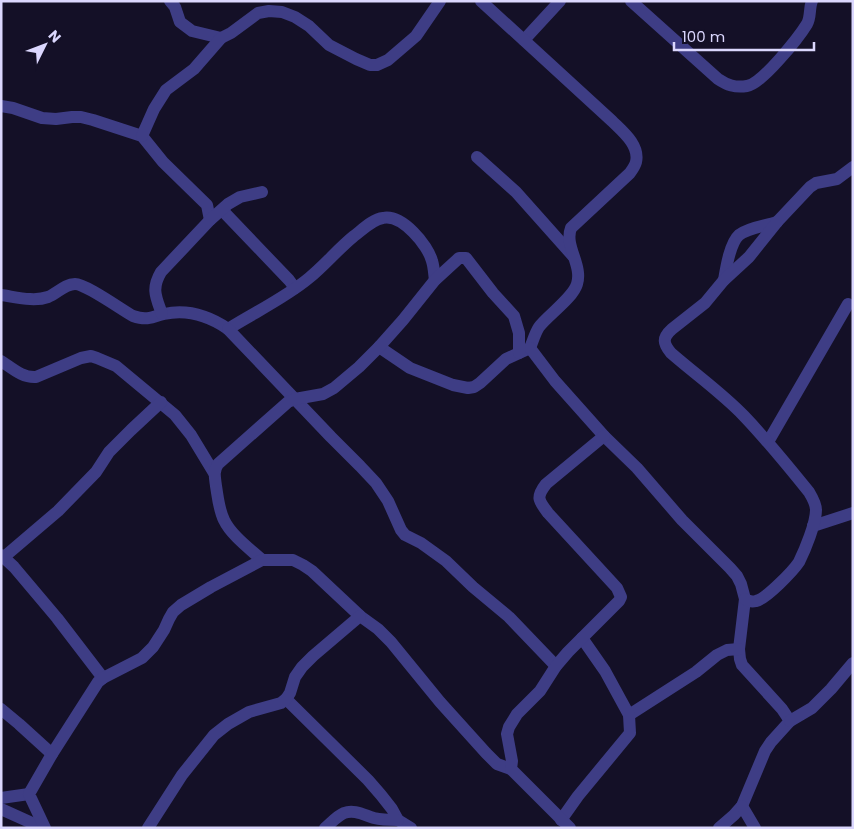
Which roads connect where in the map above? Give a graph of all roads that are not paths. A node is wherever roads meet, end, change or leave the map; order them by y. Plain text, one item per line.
1 (170, 1) edge
2 (440, 1) edge
3 (481, 1) edge
4 (560, 1) edge
5 (631, 1) edge
6 (812, 1) edge
7 (221, 38) junction
8 (524, 40) junction
9 (1, 106) edge
10 (142, 136) junction
11 (478, 157) dead end
12 (853, 167) edge
13 (262, 192) dead end
14 (222, 210) junction
15 (210, 220) junction
16 (777, 222) junction
17 (574, 258) junction
18 (435, 280) junction
19 (724, 280) junction
20 (295, 288) junction
21 (1, 295) edge
22 (848, 304) dead end
23 (162, 314) junction
24 (228, 329) junction
25 (379, 347) junction
26 (525, 350) junction
27 (1, 361) edge
28 (295, 399) junction
29 (161, 402) junction
30 (604, 436) junction
31 (768, 442) junction
32 (214, 473) junction
33 (853, 513) edge
34 (813, 526) junction
35 (3, 556) edge
36 (262, 560) junction
37 (745, 599) junction
38 (360, 616) junction
39 (582, 638) junction
40 (739, 649) junction
41 (853, 663) edge
42 (556, 666) junction
43 (103, 678) junction
44 (286, 699) junction
45 (1, 710) edge
46 (629, 715) junction
47 (790, 721) junction
48 (52, 754) junction
49 (511, 769) junction
50 (29, 794) junction
51 (1, 798) edge
52 (742, 806) junction
53 (1, 809) edge
54 (398, 820) junction
55 (566, 824) edge
56 (44, 828) edge
57 (148, 828) edge
58 (325, 828) edge
59 (411, 828) edge
60 (722, 828) edge
61 (755, 828) edge

1 - 7 street
2 - 7 street
3 - 8 street
4 - 8 street
5 - 6 street
7 - 10 street
8 - 17 street
9 - 10 street
10 - 15 street
11 - 17 street
12 - 16 street
13 - 14 street
14 - 15 street
14 - 20 street
15 - 23 street
16 - 19 street
16 - 19 street
17 - 26 street
18 - 20 street
18 - 25 street
18 - 26 street
19 - 31 street
20 - 24 street
21 - 23 street
22 - 31 street
23 - 24 street
24 - 28 street
25 - 26 street
25 - 28 street
26 - 30 street
27 - 29 street
28 - 32 street
28 - 42 street
29 - 32 street
29 - 35 street
30 - 37 street
30 - 39 street
31 - 34 street
32 - 36 street
33 - 34 street
34 - 37 street
35 - 43 street
36 - 38 street
36 - 43 street
37 - 40 street
38 - 44 street
38 - 49 street
39 - 42 street
39 - 46 street
40 - 46 street
40 - 47 street
41 - 47 street
42 - 49 street
43 - 48 street
44 - 54 street
44 - 57 street
45 - 48 street
46 - 55 street
47 - 52 street
48 - 50 street
49 - 55 street
50 - 51 street
50 - 56 street
52 - 60 street
52 - 61 street
53 - 56 street
54 - 58 street
54 - 59 street

